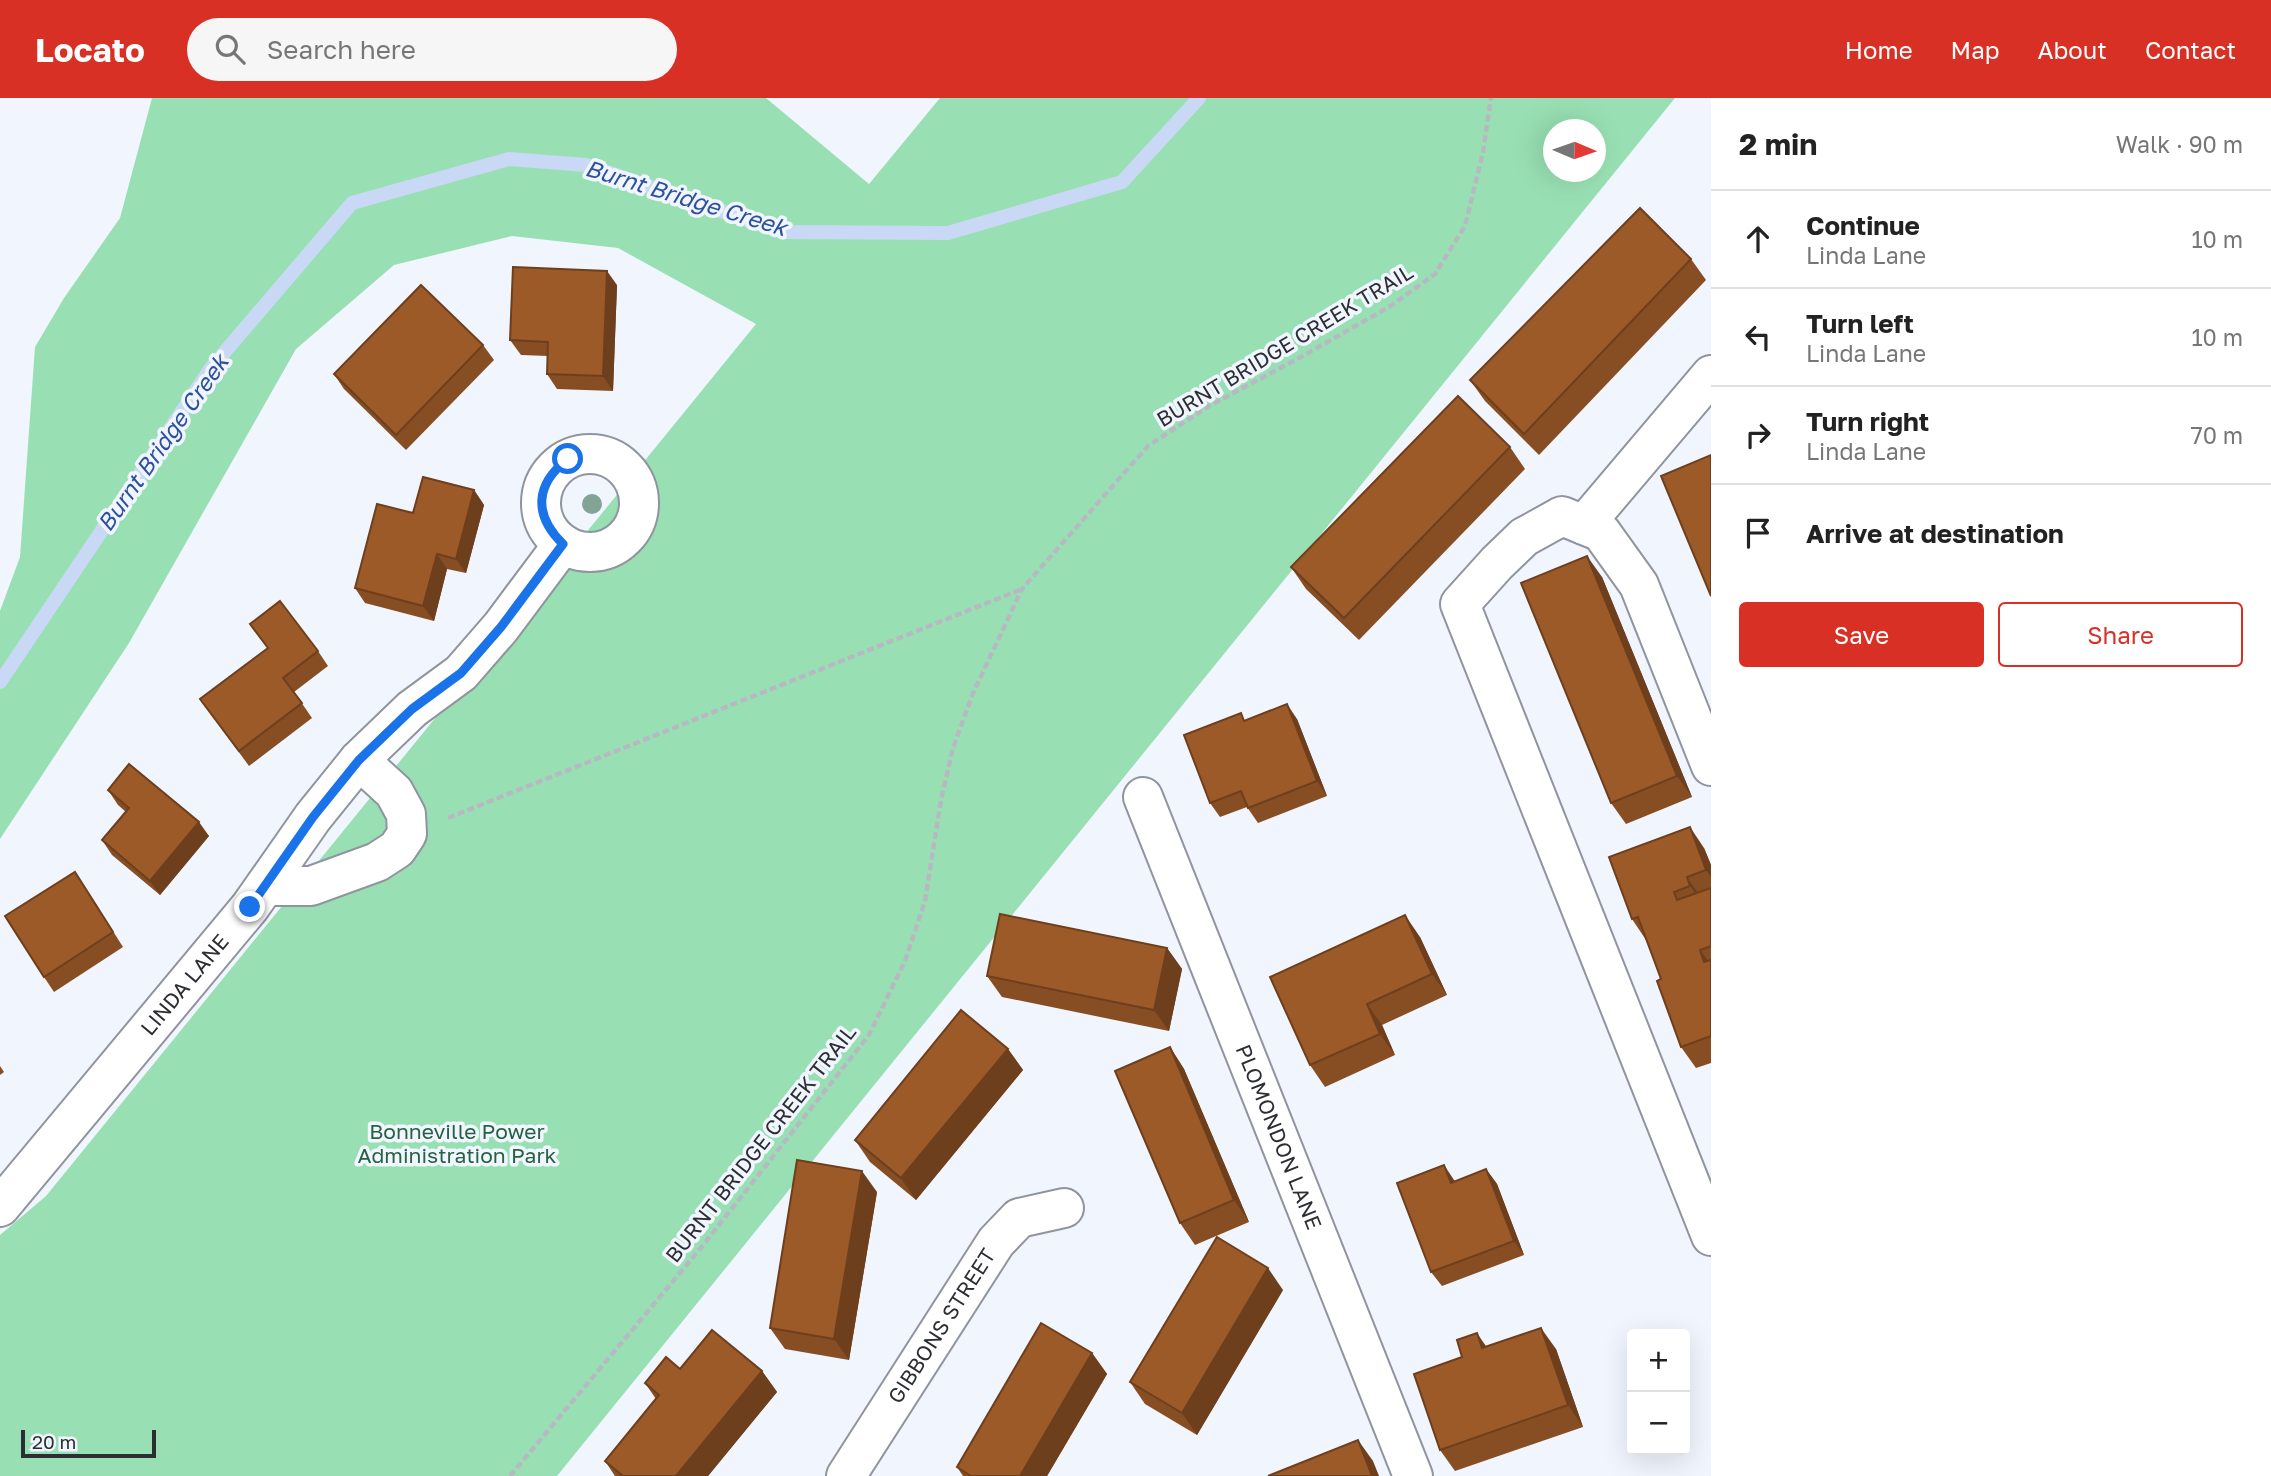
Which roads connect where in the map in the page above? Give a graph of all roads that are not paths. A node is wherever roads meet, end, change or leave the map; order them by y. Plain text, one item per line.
1 (1711, 375) edge
2 (1584, 525) junction
3 (563, 544) dead end
4 (359, 760) junction
5 (1711, 766) edge
6 (1143, 797) dead end
7 (265, 886) junction
8 (0, 1207) edge
9 (1064, 1208) dead end
10 (1711, 1236) edge
11 (846, 1476) edge
12 (1413, 1476) edge

1 - 2 street
2 - 5 street
2 - 10 street
3 - 4 street, LINDA LANE
4 - 7 street, LINDA LANE
4 - 7 street
6 - 12 street, PLOMONDON LANE
7 - 8 street, LINDA LANE
9 - 11 street, GIBBONS STREET

